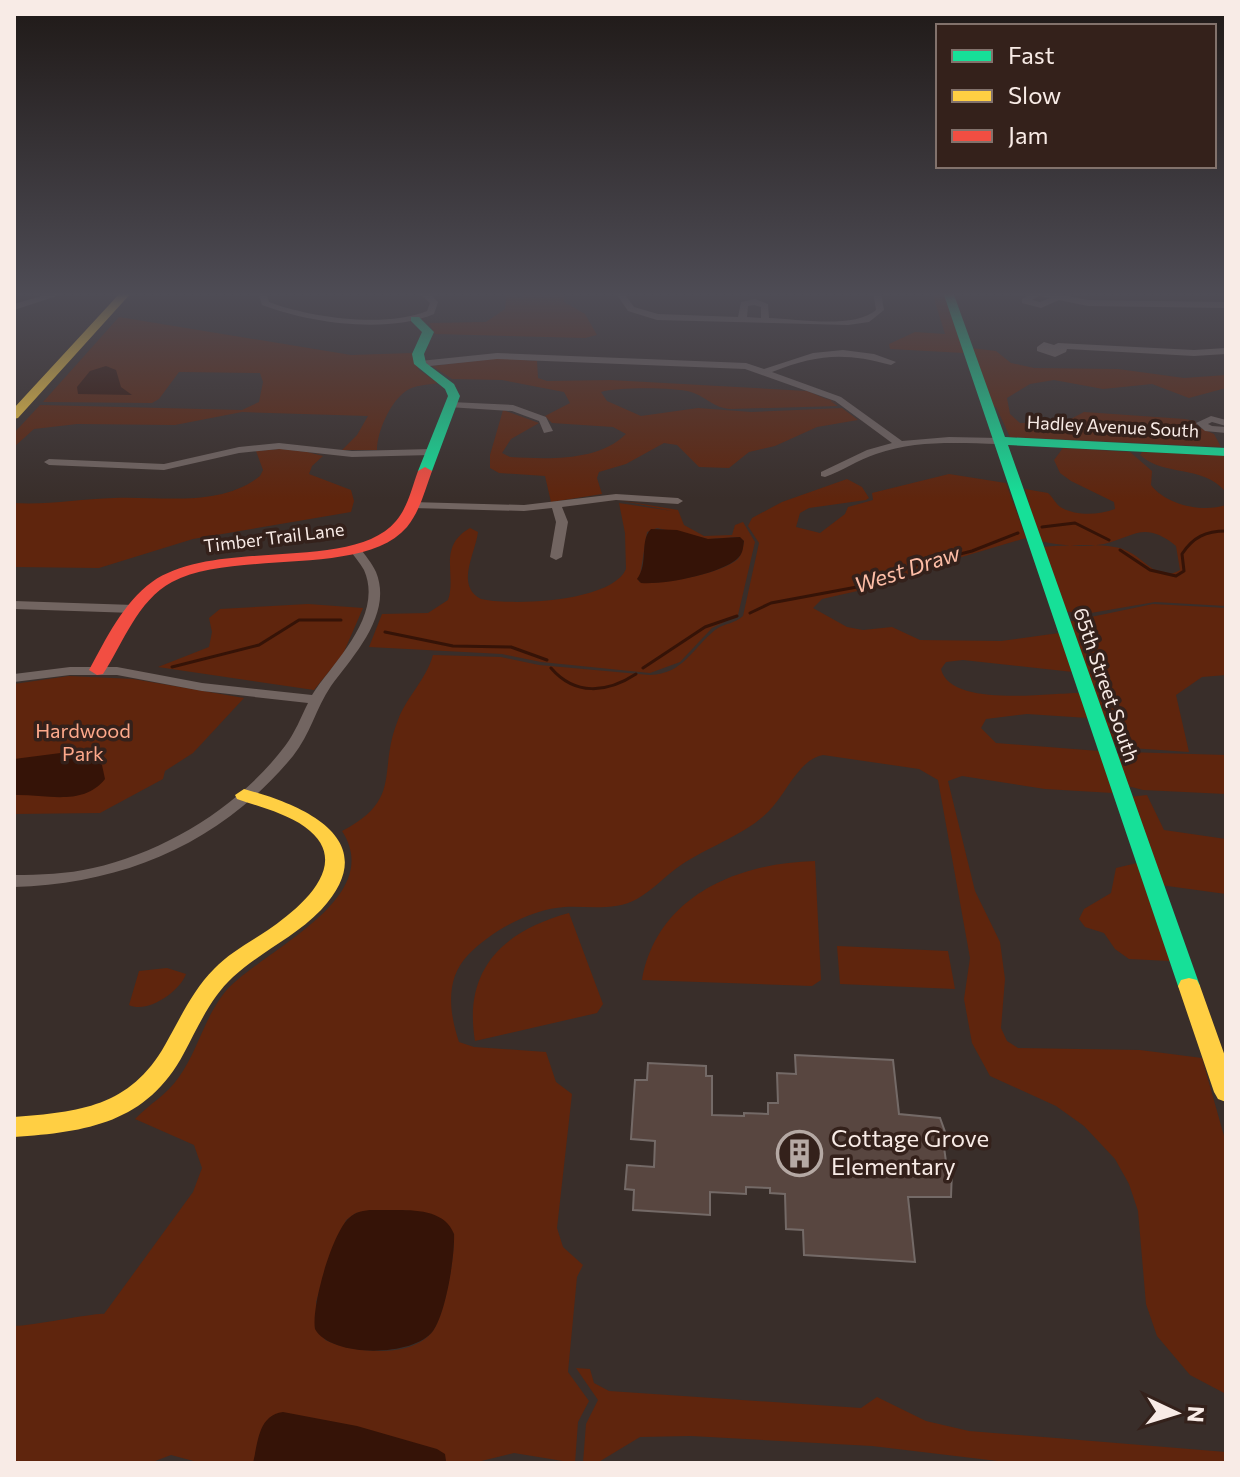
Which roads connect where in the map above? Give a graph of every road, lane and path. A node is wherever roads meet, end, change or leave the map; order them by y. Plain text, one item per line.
1 (64, 361) edge
2 (419, 361) edge
3 (451, 361) edge
4 (641, 361) edge
5 (791, 361) edge
6 (887, 361) edge
7 (972, 361) edge
8 (891, 362) dead end
9 (420, 364) junction
10 (767, 371) junction
11 (451, 405) junction
12 (14, 415) edge
13 (1224, 428) edge
14 (548, 431) dead end
15 (999, 441) junction
16 (898, 442) junction
17 (1226, 443) edge
18 (431, 452) junction
19 (1226, 452) edge
20 (49, 462) dead end
21 (825, 474) dead end
22 (678, 501) dead end
23 (556, 504) junction
24 (412, 505) junction
25 (355, 549) junction
26 (556, 557) dead end
27 (14, 605) edge
28 (134, 609) junction
29 (97, 670) junction
30 (14, 678) edge
31 (316, 700) junction
32 (244, 795) junction
33 (14, 881) edge
34 (1226, 1092) edge
35 (14, 1127) edge

1 - 12 street
2 - 9 street
3 - 9 street
4 - 10 street
5 - 10 street
6 - 8 street
7 - 15 street, 65th Street South
9 - 11 street
10 - 16 street
11 - 14 street
11 - 18 street, Timber Trail Lane
13 - 17 street
15 - 16 street
15 - 19 street, Hadley Avenue South
15 - 34 street, 65th Street South
16 - 21 street
18 - 20 street
18 - 24 street, Timber Trail Lane
22 - 23 street
23 - 24 street
23 - 26 street
24 - 25 street, Timber Trail Lane
25 - 28 street, Timber Trail Lane
25 - 31 street
27 - 28 street
28 - 29 street, Timber Trail Lane
29 - 30 street
29 - 31 street
31 - 32 street
32 - 33 street
32 - 35 street

